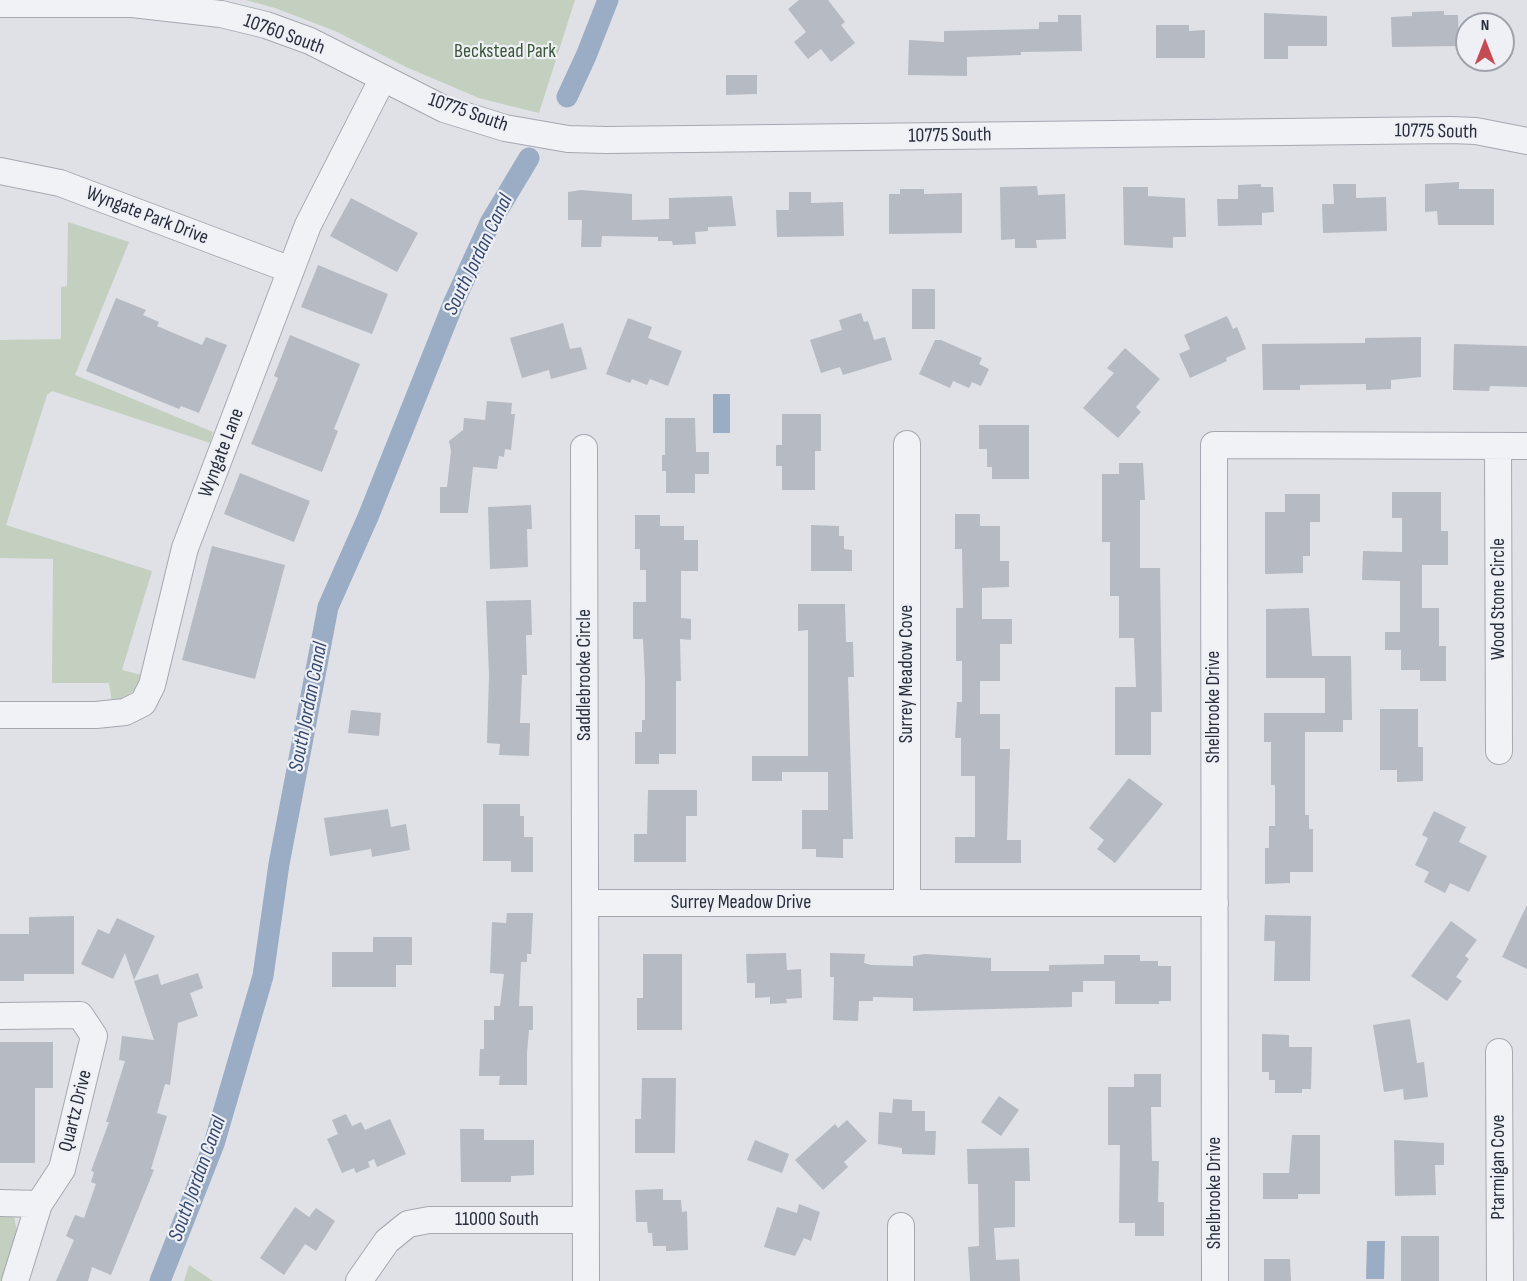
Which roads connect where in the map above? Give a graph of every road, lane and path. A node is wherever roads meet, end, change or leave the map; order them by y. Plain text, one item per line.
1 (0, 4) edge
2 (383, 78) junction
3 (1527, 141) edge
4 (0, 171) edge
5 (291, 270) junction
6 (907, 444) dead end
7 (1498, 446) junction
8 (1527, 446) edge
9 (584, 448) dead end
10 (0, 715) edge
11 (1499, 751) dead end
12 (585, 903) junction
13 (907, 903) junction
14 (1215, 903) junction
15 (0, 1016) edge
16 (1499, 1052) dead end
17 (0, 1203) edge
18 (39, 1204) junction
19 (586, 1220) junction
20 (901, 1226) dead end
21 (15, 1281) edge
22 (359, 1281) edge
23 (586, 1281) edge
24 (901, 1281) edge
25 (1215, 1281) edge
26 (1500, 1281) edge

1 - 2 street, 10760 South
2 - 3 street, 10775 South
2 - 5 street, Wyngate Lane
4 - 5 street, Wyngate Park Drive
5 - 10 street, Wyngate Lane
6 - 13 street, Surrey Meadow Cove
7 - 8 street, Shelbrooke Drive
7 - 11 street, Wood Stone Circle
7 - 14 street, Shelbrooke Drive
9 - 12 street, Saddlebrooke Circle
12 - 13 street, Surrey Meadow Drive
12 - 19 street
13 - 14 street, Surrey Meadow Drive
14 - 25 street, Shelbrooke Drive
15 - 18 street, Quartz Drive
16 - 26 street, Ptarmigan Cove
17 - 18 street
18 - 21 street, Quartz Drive
19 - 22 street, 11000 South
19 - 23 street
20 - 24 street

